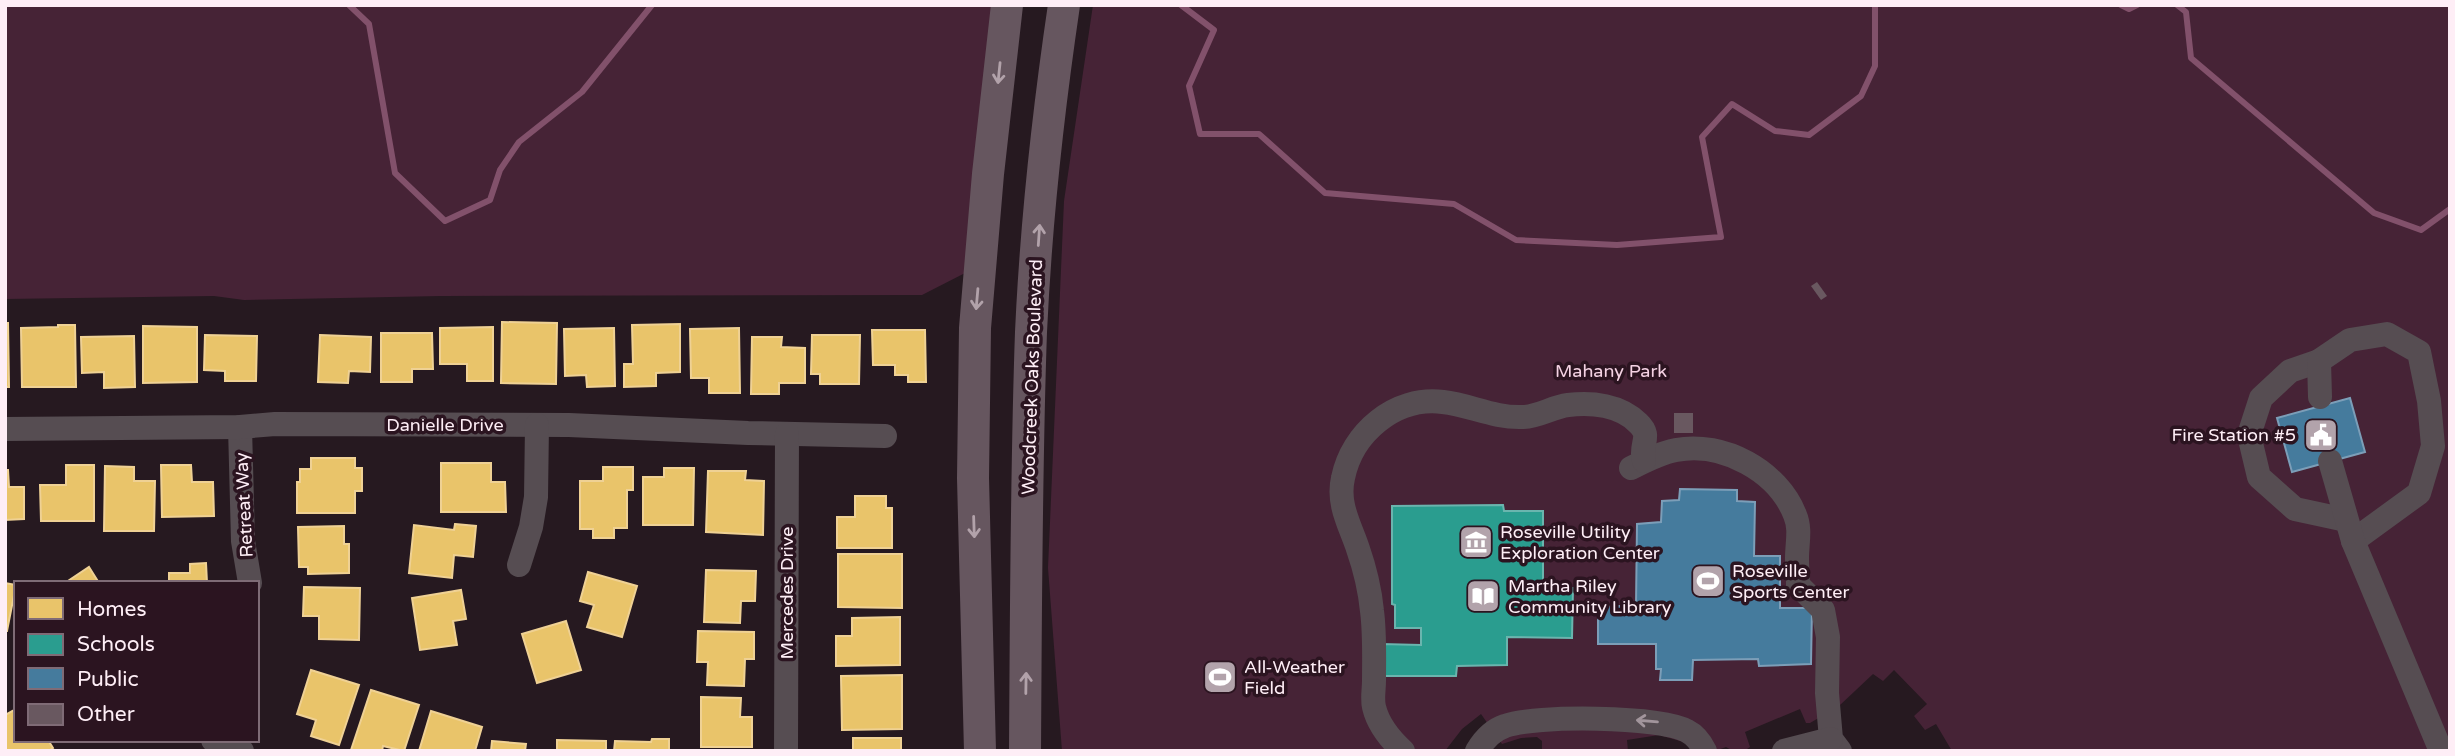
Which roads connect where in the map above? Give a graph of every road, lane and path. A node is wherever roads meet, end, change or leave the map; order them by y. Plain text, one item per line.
1 (1007, 5) edge
2 (1064, 5) edge
3 (2319, 361) junction
4 (2320, 397) dead end
5 (537, 425) junction
6 (240, 427) junction
7 (5, 429) edge
8 (787, 434) junction
9 (885, 436) dead end
10 (2330, 461) dead end
11 (2350, 530) junction
12 (519, 565) dead end
13 (250, 581) edge
14 (219, 742) edge
15 (1835, 745) edge
16 (242, 751) edge
17 (786, 751) edge
18 (980, 751) edge
19 (1025, 751) edge
20 (1403, 751) edge
21 (1476, 751) edge
22 (1705, 751) edge
23 (1784, 751) edge
24 (2441, 751) edge

1 -> 18 main road
19 -> 2 main road, Woodcreek Oaks Boulevard
3 - 4 street
3 - 11 street
3 - 11 street
5 - 6 street, Danielle Drive
5 - 8 street, Danielle Drive
5 - 12 street
6 - 7 street, Danielle Drive
6 - 13 street, Retreat Way
8 - 9 street, Danielle Drive
8 - 17 street, Mercedes Drive
10 - 11 street
11 - 24 street
14 - 16 street
15 - 20 street
15 - 23 street
22 -> 21 street

